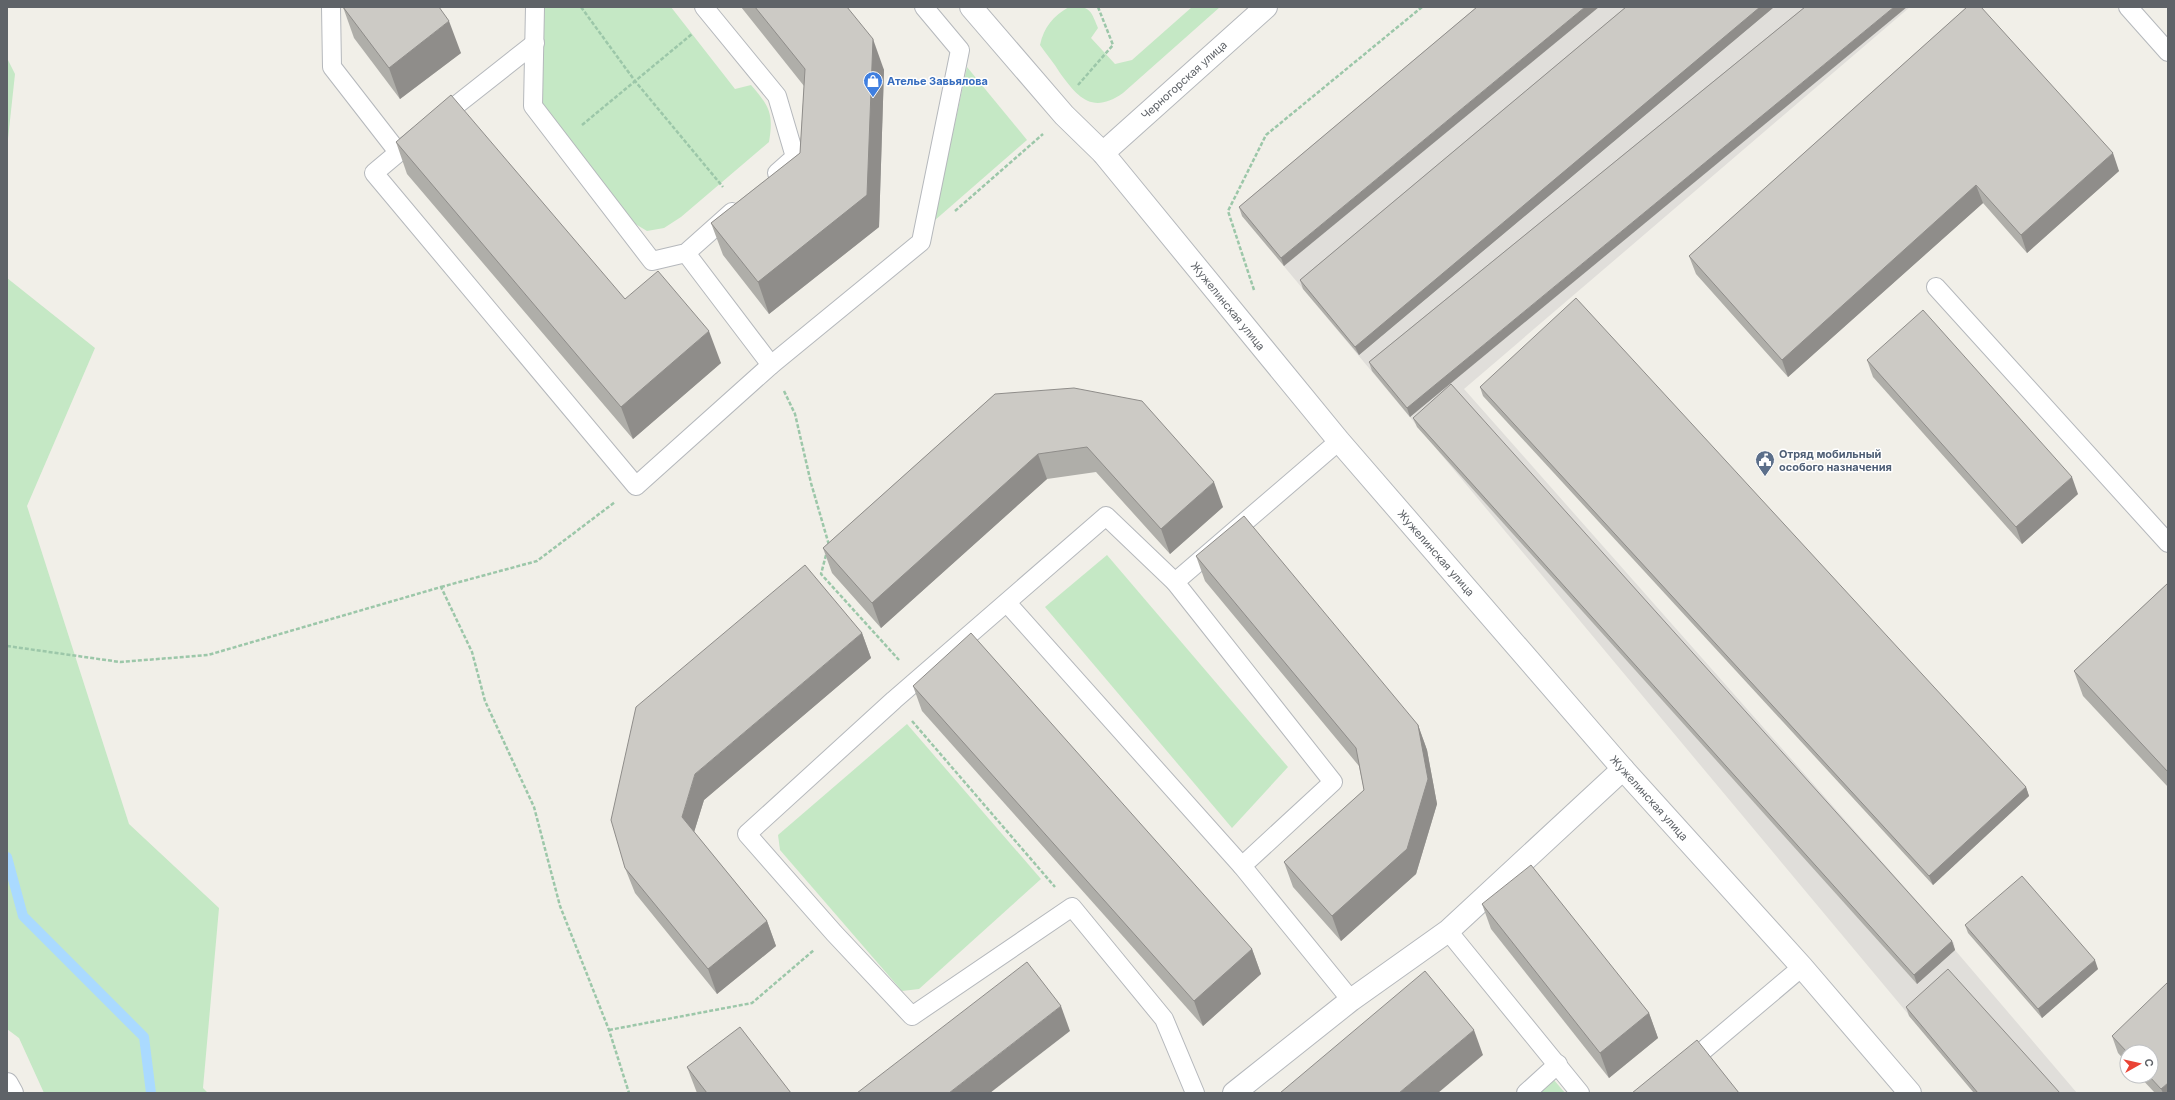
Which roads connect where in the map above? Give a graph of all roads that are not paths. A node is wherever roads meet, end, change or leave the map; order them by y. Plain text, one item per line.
1 (331, 7) edge
2 (535, 7) edge
3 (924, 7) edge
4 (971, 7) edge
5 (1266, 7) edge
6 (2128, 7) edge
7 (708, 12) edge
8 (535, 43) junction
9 (2168, 52) edge
10 (398, 152) junction
11 (1102, 152) junction
12 (762, 186) edge
13 (742, 203) edge
14 (686, 253) junction
15 (1936, 288) dead end
16 (771, 365) junction
17 (1339, 440) junction
18 (2168, 543) edge
19 (1174, 582) junction
20 (1007, 603) junction
21 (1624, 769) junction
22 (1242, 866) junction
23 (1448, 931) junction
24 (1802, 967) junction
25 (1351, 1000) junction
26 (1558, 1064) junction
27 (7, 1084) edge
28 (12, 1093) edge
29 (1195, 1093) edge
30 (1234, 1093) edge
31 (1526, 1093) edge
32 (1580, 1093) edge
33 (1653, 1093) edge
34 (1910, 1093) edge

1 - 10 lane
2 - 8 lane
3 - 16 lane
4 - 11 street, Жужелинская улица
5 - 11 street, Черногорская улица
6 - 9 lane
7 - 12 lane
8 - 10 lane
8 - 14 lane
10 - 16 lane
11 - 17 street, Жужелинская улица
13 - 14 lane
14 - 16 lane
15 - 18 lane
17 - 19 lane
17 - 21 street, Жужелинская улица
19 - 20 lane
19 - 22 lane
20 - 22 lane
20 - 29 lane
21 - 23 street
21 - 24 street, Жужелинская улица
22 - 25 lane
23 - 25 street
23 - 26 lane
24 - 33 lane
24 - 34 street, Жужелинская улица
25 - 30 street
26 - 31 lane
26 - 32 lane
27 - 28 street

